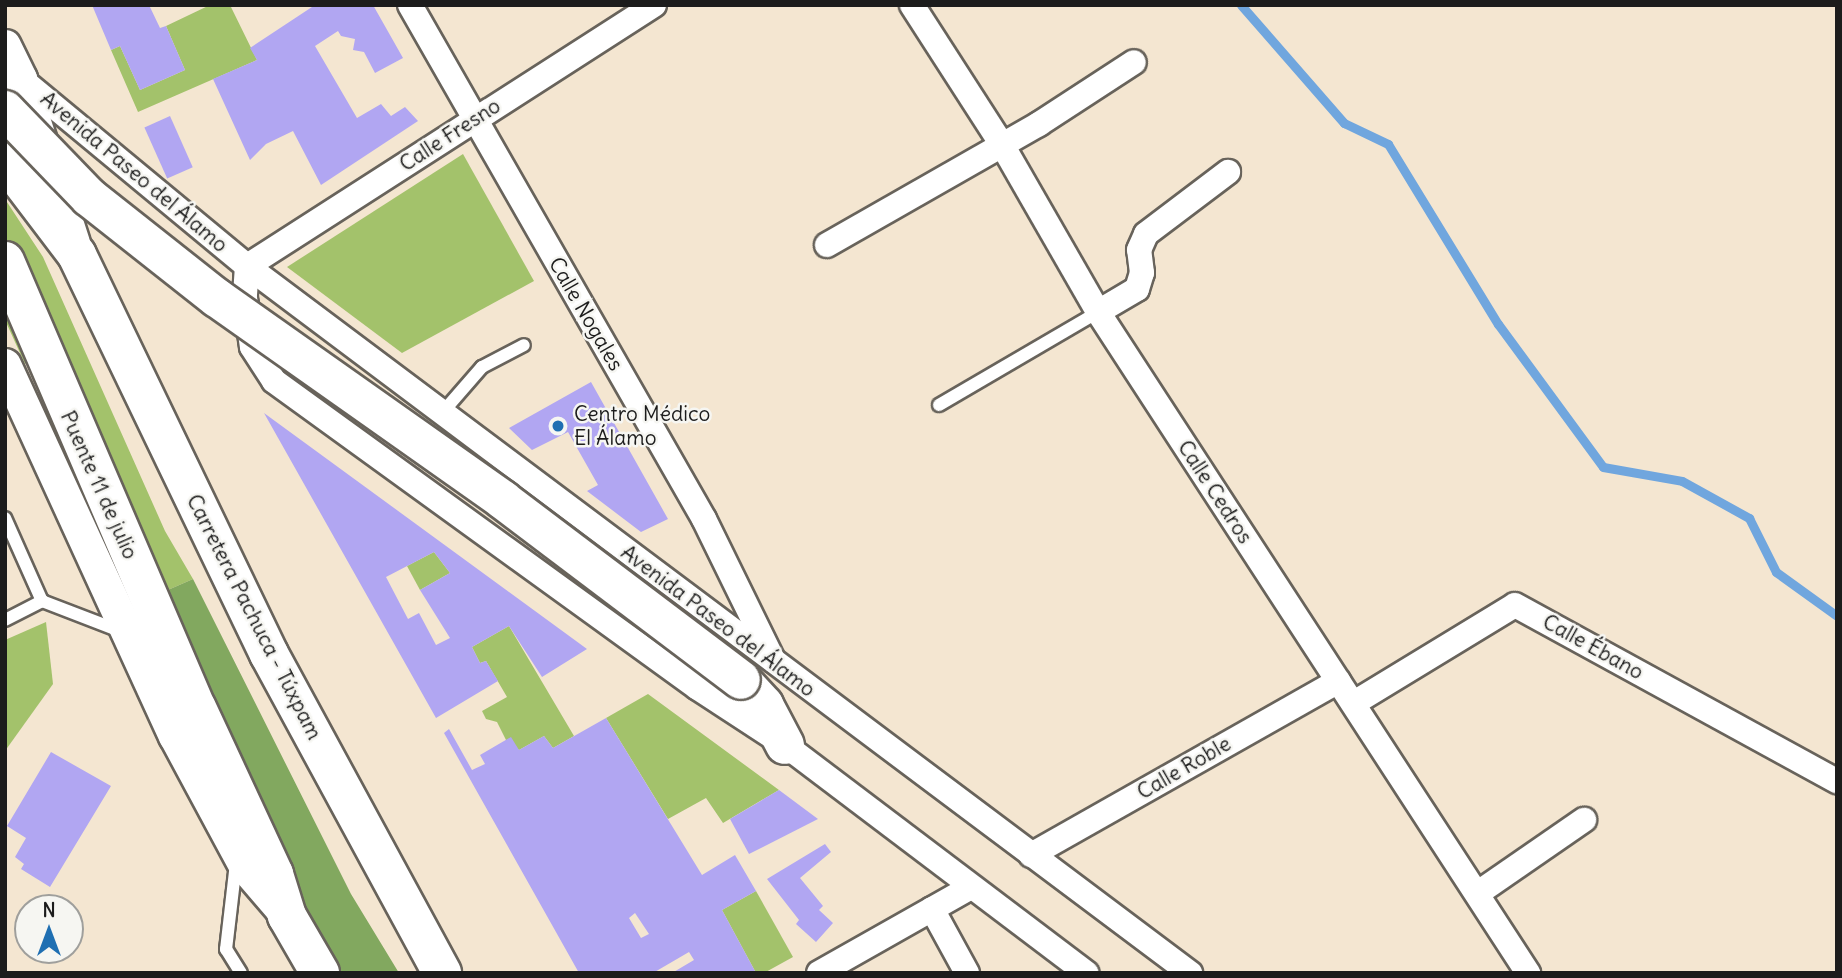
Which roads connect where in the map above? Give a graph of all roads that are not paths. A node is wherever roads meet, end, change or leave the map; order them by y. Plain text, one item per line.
1 (410, 5) edge
2 (912, 5) edge
3 (651, 6) edge
4 (5, 46) edge
5 (1134, 62) dead end
6 (13, 94) edge
7 (473, 119) junction
8 (1001, 143) junction
9 (5, 160) edge
10 (1228, 172) dead end
11 (827, 245) dead end
12 (77, 254) junction
13 (5, 261) edge
14 (247, 266) junction
15 (1098, 312) junction
16 (524, 345) dead end
17 (5, 365) edge
18 (939, 405) dead end
19 (442, 413) junction
20 (5, 518) edge
21 (42, 601) junction
22 (5, 620) edge
23 (126, 633) junction
24 (775, 664) junction
25 (1338, 681) junction
26 (1354, 703) junction
27 (785, 745) junction
28 (1837, 781) edge
29 (1584, 820) dead end
30 (237, 852) junction
31 (1031, 855) junction
32 (971, 887) junction
33 (1478, 893) junction
34 (932, 908) junction
35 (287, 916) junction
36 (241, 973) edge
37 (320, 973) edge
38 (442, 973) edge
39 (819, 973) edge
40 (967, 973) edge
41 (1087, 973) edge
42 (1190, 973) edge
43 (1528, 973) edge

1 - 7 street, Calle Nogales
2 - 8 street, Calle Cedros
3 - 7 street, Calle Fresno
4 - 6 street, Carretera Pachuca - Túxpam
5 - 8 street
6 - 12 street, Carretera Pachuca - Túxpam
6 - 14 street, Avenida Paseo del Álamo
6 - 27 main road, bridge
7 - 14 street, Calle Fresno
7 - 24 street, Calle Nogales
8 - 11 street
8 - 15 street, Calle Cedros
9 - 12 main road, Carretera Pachuca - Túxpam
10 - 15 street
12 - 38 main road, Carretera Pachuca - Túxpam
13 - 35 main road, Puente 11 de julio
14 - 19 street, Avenida Paseo del Álamo
14 - 27 street, Avenida Paseo del Álamo
15 - 18 lane
15 - 25 street, Calle Cedros
16 - 19 lane
17 - 23 street
19 - 24 street, Avenida Paseo del Álamo
20 - 21 lane
21 - 22 lane
21 - 23 lane
23 - 30 street
24 - 31 street, Avenida Paseo del Álamo
25 - 26 street, Calle Cedros
25 - 31 street, Calle Roble
26 - 28 street, Calle Ébano
26 - 33 street, Calle Cedros
27 - 32 street, Avenida Paseo del Álamo
29 - 33 street
30 - 35 street
30 - 36 lane
31 - 42 street, Avenida Paseo del Álamo
32 - 34 street
32 - 41 street, Avenida Paseo del Álamo
33 - 43 street, Calle Cedros
34 - 39 street
34 - 40 street
35 - 37 main road

